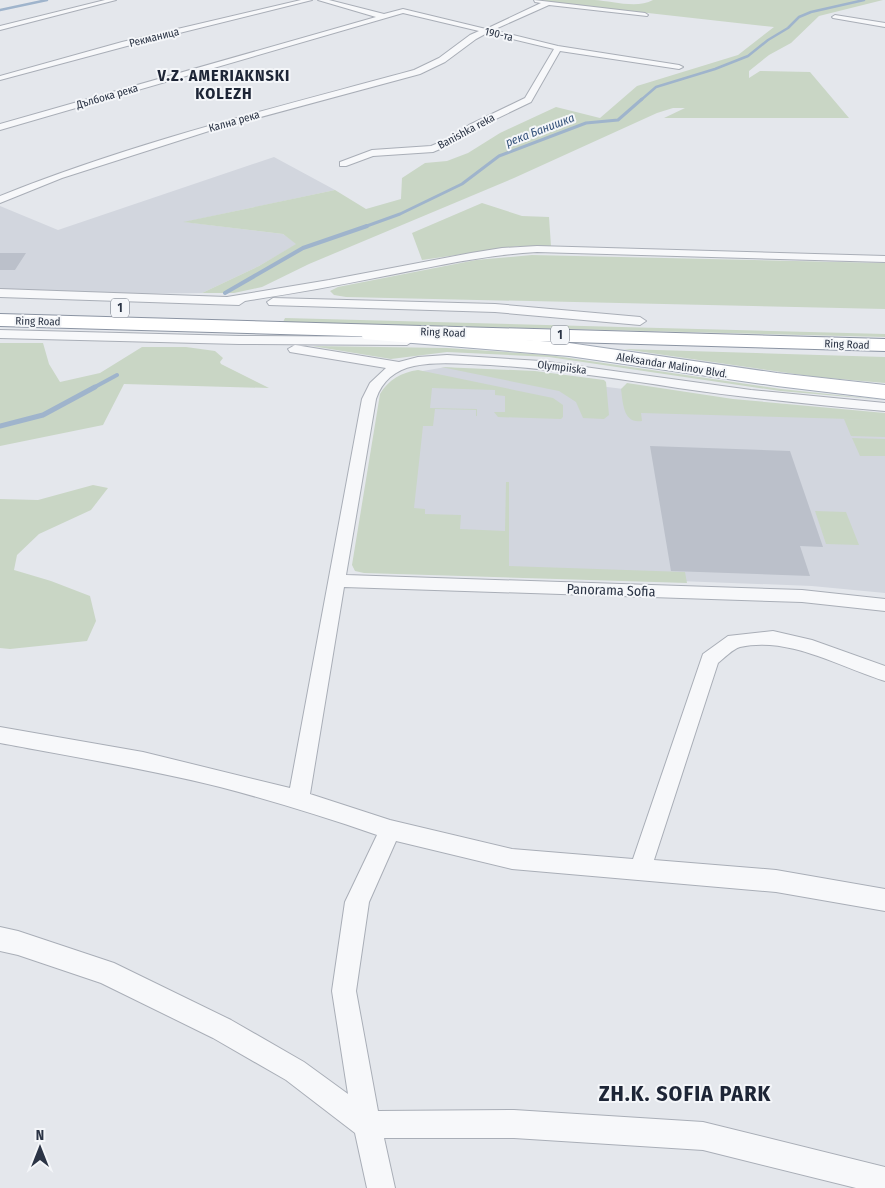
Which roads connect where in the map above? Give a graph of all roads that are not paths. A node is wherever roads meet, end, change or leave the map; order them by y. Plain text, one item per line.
1 (113, 0) edge
2 (309, 0) edge
3 (321, 0) edge
4 (534, 0) edge
5 (547, 3) junction
6 (645, 15) dead end
7 (386, 17) junction
8 (835, 17) dead end
9 (885, 25) edge
10 (0, 28) edge
11 (485, 31) junction
12 (558, 48) junction
13 (679, 67) dead end
14 (0, 78) edge
15 (0, 127) edge
16 (343, 164) dead end
17 (0, 200) edge
18 (885, 258) edge
19 (329, 284) junction
20 (0, 293) edge
21 (229, 300) junction
22 (332, 304) junction
23 (0, 305) edge
24 (640, 321) junction
25 (856, 326) dead end
26 (1, 331) edge
27 (237, 333) junction
28 (491, 342) junction
29 (779, 342) junction
30 (885, 345) edge
31 (400, 366) junction
32 (885, 392) edge
33 (885, 406) edge
34 (336, 581) junction
35 (885, 605) edge
36 (885, 674) edge
37 (0, 735) edge
38 (298, 799) junction
39 (390, 830) junction
40 (640, 870) junction
41 (885, 900) edge
42 (0, 939) edge
43 (367, 1125) junction
44 (885, 1182) edge
45 (381, 1188) edge

1 - 10 street
2 - 14 street, Рекманица
3 - 7 street, 190-та
4 - 5 street
5 - 6 street
5 - 11 street, Кална река
7 - 11 street, 190-та
7 - 15 street, Дълбока река
8 - 9 street
11 - 12 street, 190-та
11 - 17 street, Кална река
12 - 13 street, 190-та
12 - 16 street, Banishka reka
18 - 19 street
19 - 21 street
19 - 22 street
20 - 21 street
21 - 22 street
22 - 24 street
23 - 24 main road, Ring Road / 1
24 - 25 main road, Ring Road / 1
26 - 27 main road, Ring Road / 1
27 - 28 main road, Aleksandar Malinov Blvd.
27 - 29 main road, Ring Road / 1
27 - 31 street, Olympiiska
28 - 29 main road
28 - 32 main road, Aleksandar Malinov Blvd.
29 - 30 main road, Ring Road / 1
31 - 33 street, Olympiiska
31 - 34 street
34 - 35 street, Panorama Sofia
34 - 38 street
36 - 40 street
37 - 38 street
38 - 39 street
39 - 40 street
39 - 43 street
40 - 41 street
42 - 43 street
43 - 44 street
43 - 45 street

